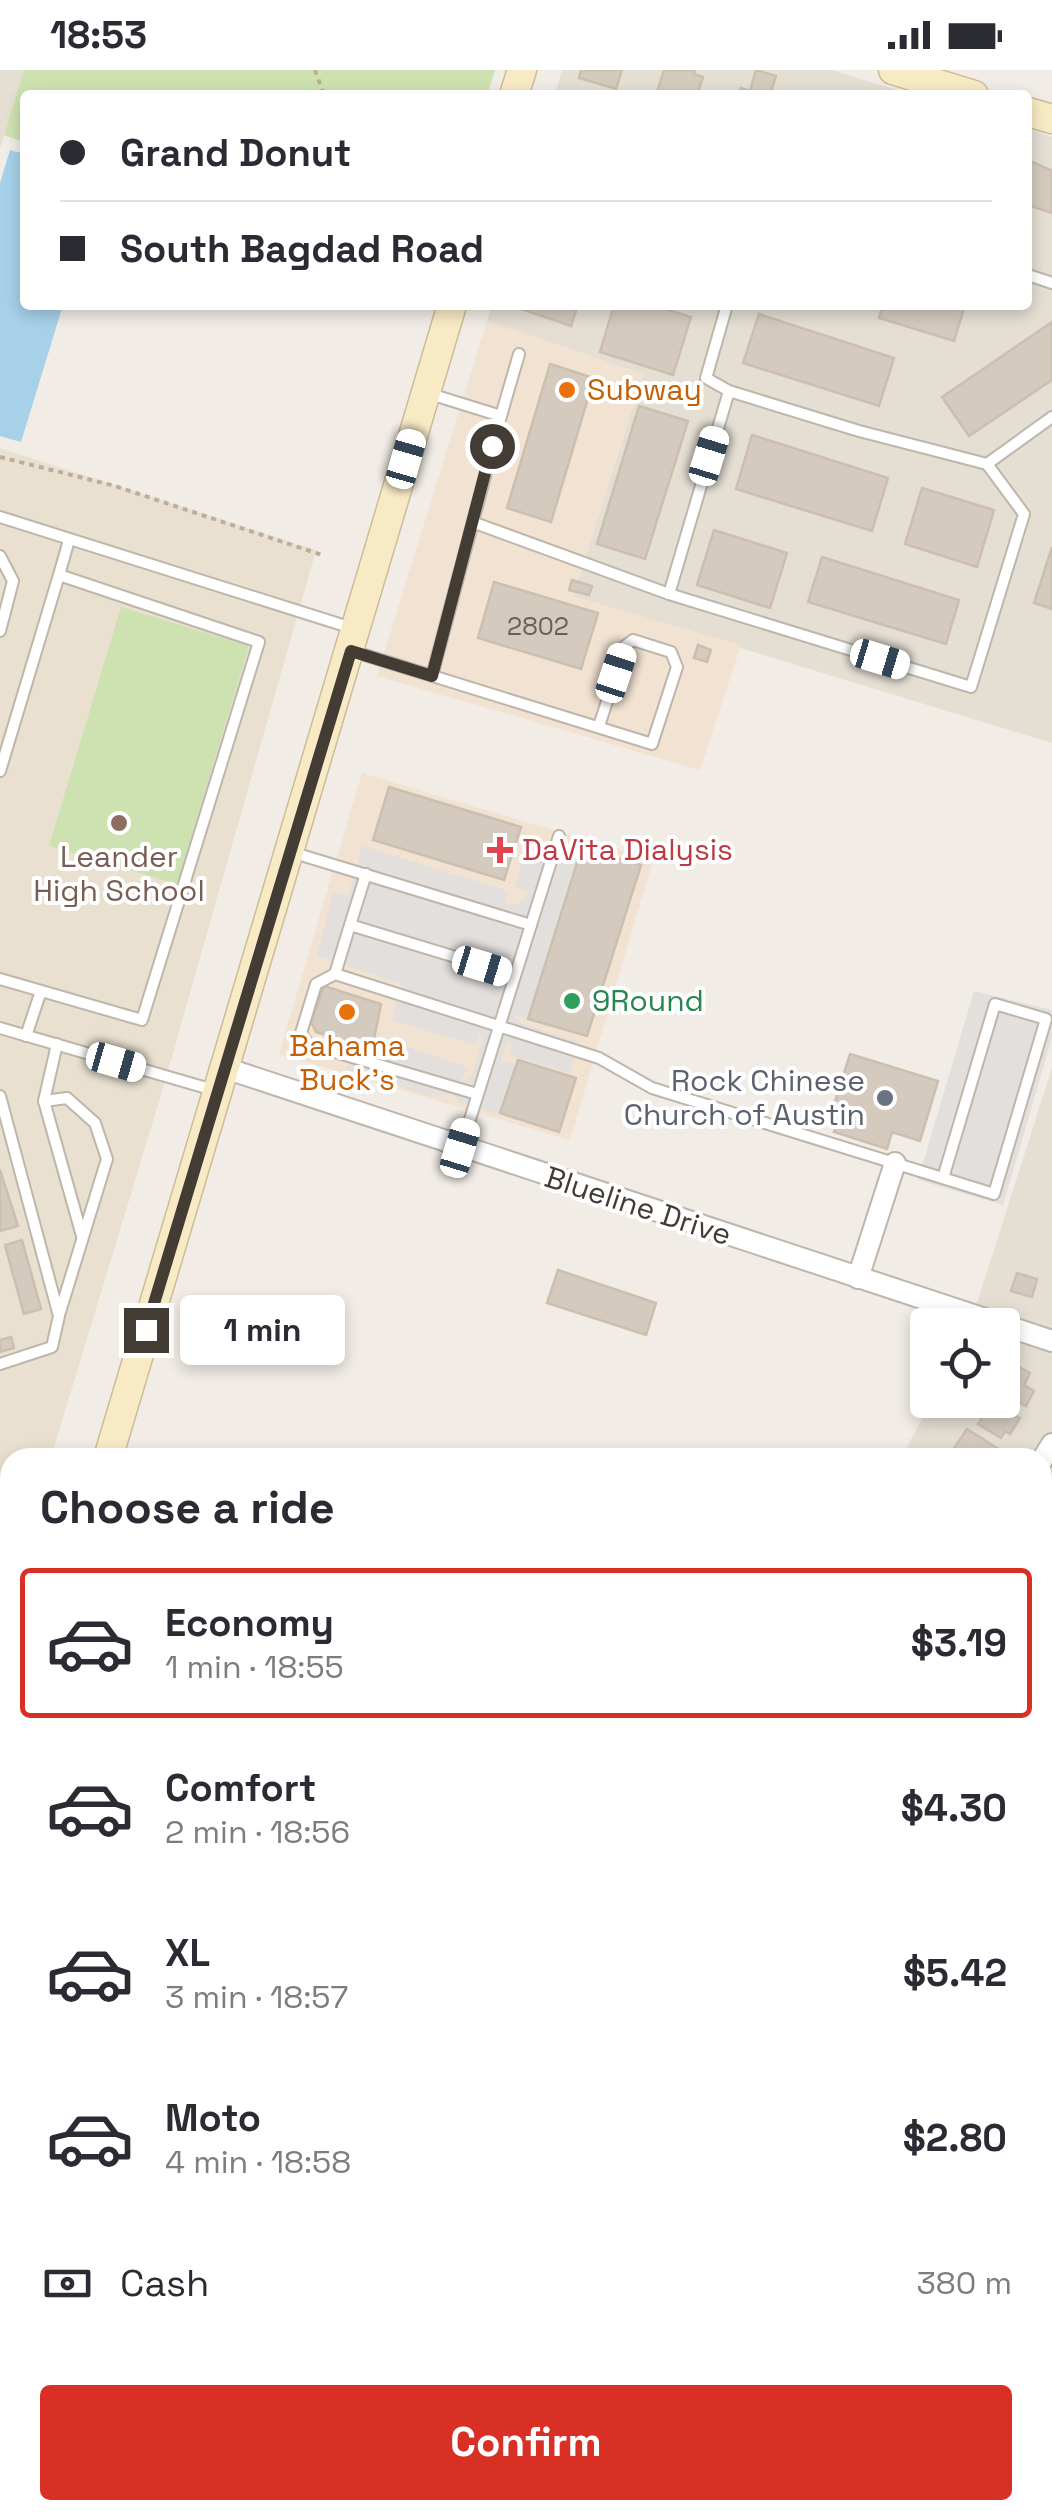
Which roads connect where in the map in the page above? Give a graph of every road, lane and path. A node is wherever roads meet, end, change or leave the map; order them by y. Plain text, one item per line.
1 (893, 70) edge
2 (958, 90) edge
3 (451, 310) edge
4 (726, 310) edge
5 (519, 354) dead end
6 (729, 391) junction
7 (426, 392) junction
8 (501, 416) junction
9 (1052, 417) edge
10 (0, 457) edge
11 (987, 464) junction
12 (0, 517) edge
13 (475, 523) junction
14 (68, 540) junction
15 (322, 555) dead end
16 (0, 556) edge
17 (59, 575) junction
18 (669, 594) junction
19 (0, 632) edge
20 (354, 640) junction
21 (432, 676) junction
22 (598, 726) junction
23 (0, 771) edge
24 (558, 836) dead end
25 (290, 852) junction
26 (366, 874) junction
27 (531, 925) junction
28 (350, 926) junction
29 (335, 974) junction
30 (515, 976) junction
31 (0, 980) edge
32 (41, 991) junction
33 (499, 1026) junction
34 (0, 1028) edge
35 (26, 1036) junction
36 (57, 1044) junction
37 (221, 1080) junction
38 (477, 1094) junction
39 (0, 1096) edge
40 (44, 1101) junction
41 (460, 1148) junction
42 (896, 1164) junction
43 (943, 1178) junction
44 (82, 1237) junction
45 (858, 1278) junction
46 (59, 1316) junction
47 (1052, 1340) edge
48 (0, 1364) edge
49 (113, 1448) edge

1 - 2 main road
3 - 7 main road
4 - 6 lane
5 - 8 lane
6 - 11 lane
6 - 18 lane
7 - 8 lane
7 - 20 main road
8 - 13 lane
9 - 11 lane
10 - 15 path
11 - 18 lane
12 - 14 lane
13 - 18 lane
13 - 21 lane
14 - 17 lane
14 - 20 lane
16 - 19 lane
17 - 23 lane
17 - 32 lane
20 - 21 lane
20 - 25 main road
21 - 22 lane
22 - 22 lane
24 - 27 lane
25 - 26 lane
25 - 37 main road
26 - 27 lane
26 - 28 lane
27 - 30 lane
28 - 29 lane
28 - 30 lane
29 - 33 lane
29 - 38 lane
30 - 33 lane
31 - 32 lane
32 - 35 lane
33 - 38 lane
33 - 42 lane
34 - 35 lane
35 - 36 lane
36 - 37 lane
36 - 40 lane
37 - 41 street, Blueline Drive
37 - 49 main road
38 - 41 lane
39 - 46 lane
40 - 44 lane
40 - 44 lane
41 - 45 street, Blueline Drive
42 - 43 lane
42 - 45 street
43 - 43 lane
44 - 46 lane
45 - 47 street, Blueline Drive
46 - 48 lane

